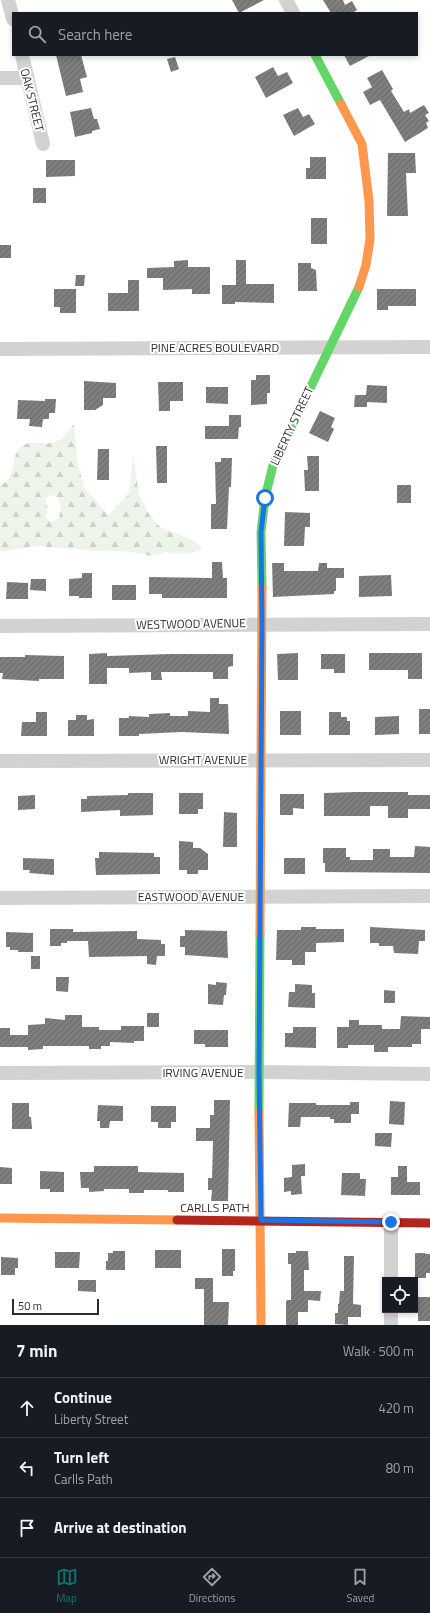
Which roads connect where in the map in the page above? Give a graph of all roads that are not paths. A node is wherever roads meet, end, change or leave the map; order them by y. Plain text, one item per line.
1 (8, 0) edge
2 (286, 0) edge
3 (292, 12) edge
4 (12, 15) edge
5 (22, 56) edge
6 (316, 56) edge
7 (0, 78) edge
8 (27, 78) junction
9 (43, 144) dead end
10 (330, 347) junction
11 (430, 347) edge
12 (0, 349) edge
13 (262, 624) junction
14 (430, 624) edge
15 (0, 626) edge
16 (261, 760) junction
17 (430, 760) edge
18 (0, 761) edge
19 (260, 896) junction
20 (430, 896) edge
21 (0, 898) edge
22 (259, 1072) junction
23 (0, 1074) edge
24 (430, 1074) edge
25 (0, 1218) edge
26 (261, 1220) junction
27 (391, 1222) junction
28 (430, 1223) edge
29 (391, 1277) edge
30 (391, 1313) edge
31 (261, 1325) edge
32 (391, 1325) edge

1 - 4 street
2 - 3 street
5 - 8 street, OAK STREET
6 - 10 street, LIBERTY STREET
7 - 8 street
8 - 9 street, OAK STREET
10 - 11 street, PINE ACRES BOULEVARD
10 - 12 street, PINE ACRES BOULEVARD
10 - 13 street, LIBERTY STREET
13 - 14 street, WESTWOOD AVENUE
13 - 15 street, WESTWOOD AVENUE
13 - 16 street, LIBERTY STREET
16 - 17 street, WRIGHT AVENUE
16 - 18 street, WRIGHT AVENUE
16 - 19 street, LIBERTY STREET
19 - 20 street, EASTWOOD AVENUE
19 - 21 street, EASTWOOD AVENUE
19 - 22 street, LIBERTY STREET
22 - 23 street, IRVING AVENUE
22 - 24 street, IRVING AVENUE
22 - 26 street, LIBERTY STREET
25 - 26 street, CARLLS PATH
26 - 27 street, CARLLS PATH
26 - 31 street, LIBERTY STREET
27 - 28 street, CARLLS PATH
27 - 29 street
30 - 32 street

